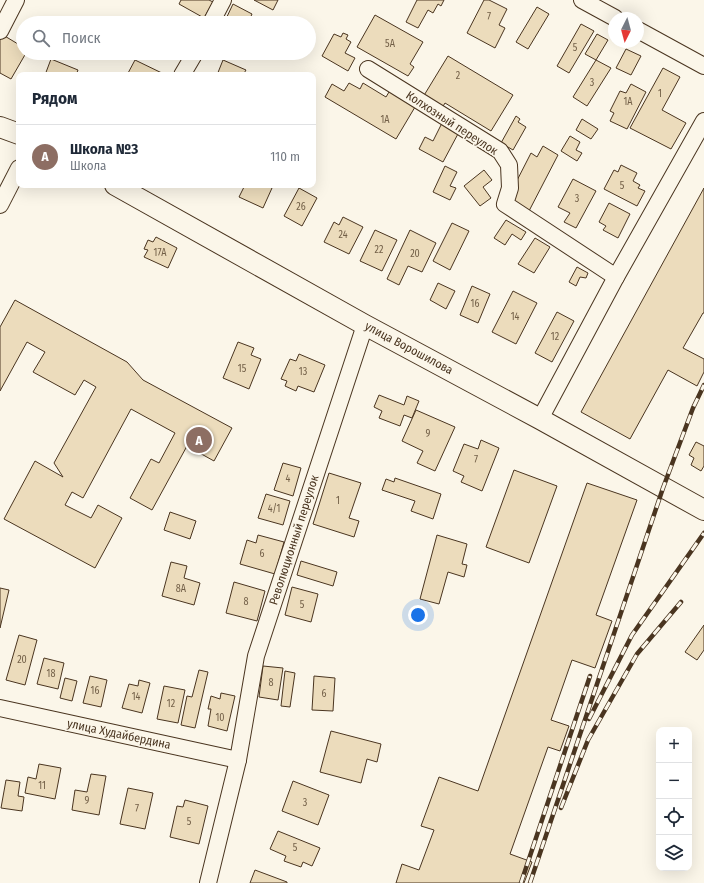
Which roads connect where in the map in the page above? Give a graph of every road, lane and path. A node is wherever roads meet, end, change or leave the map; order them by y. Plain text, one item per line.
1 (16, 0) edge
2 (223, 0) edge
3 (582, 0) edge
4 (608, 14) edge
5 (215, 16) edge
6 (0, 31) edge
7 (644, 33) edge
8 (191, 60) edge
9 (704, 66) edge
10 (368, 69) dead end
11 (184, 72) edge
12 (704, 121) edge
13 (0, 127) edge
14 (16, 133) edge
15 (16, 174) edge
16 (127, 188) edge
17 (0, 205) edge
18 (616, 277) junction
19 (365, 325) junction
20 (540, 419) junction
21 (704, 510) edge
22 (0, 708) edge
23 (238, 760) junction
24 (208, 883) edge

1 - 6 street
2 - 5 street
3 - 4 street
7 - 9 street
8 - 11 street
10 - 18 street, Колхозный переулок
12 - 18 street
13 - 14 street
15 - 17 street
16 - 19 street, улица Ворошилова
18 - 20 street
19 - 20 street, улица Ворошилова
19 - 23 street, Революционный переулок
20 - 21 street, улица Ворошилова
22 - 23 street, улица Худайбердина
23 - 24 street, Революционный переулок

